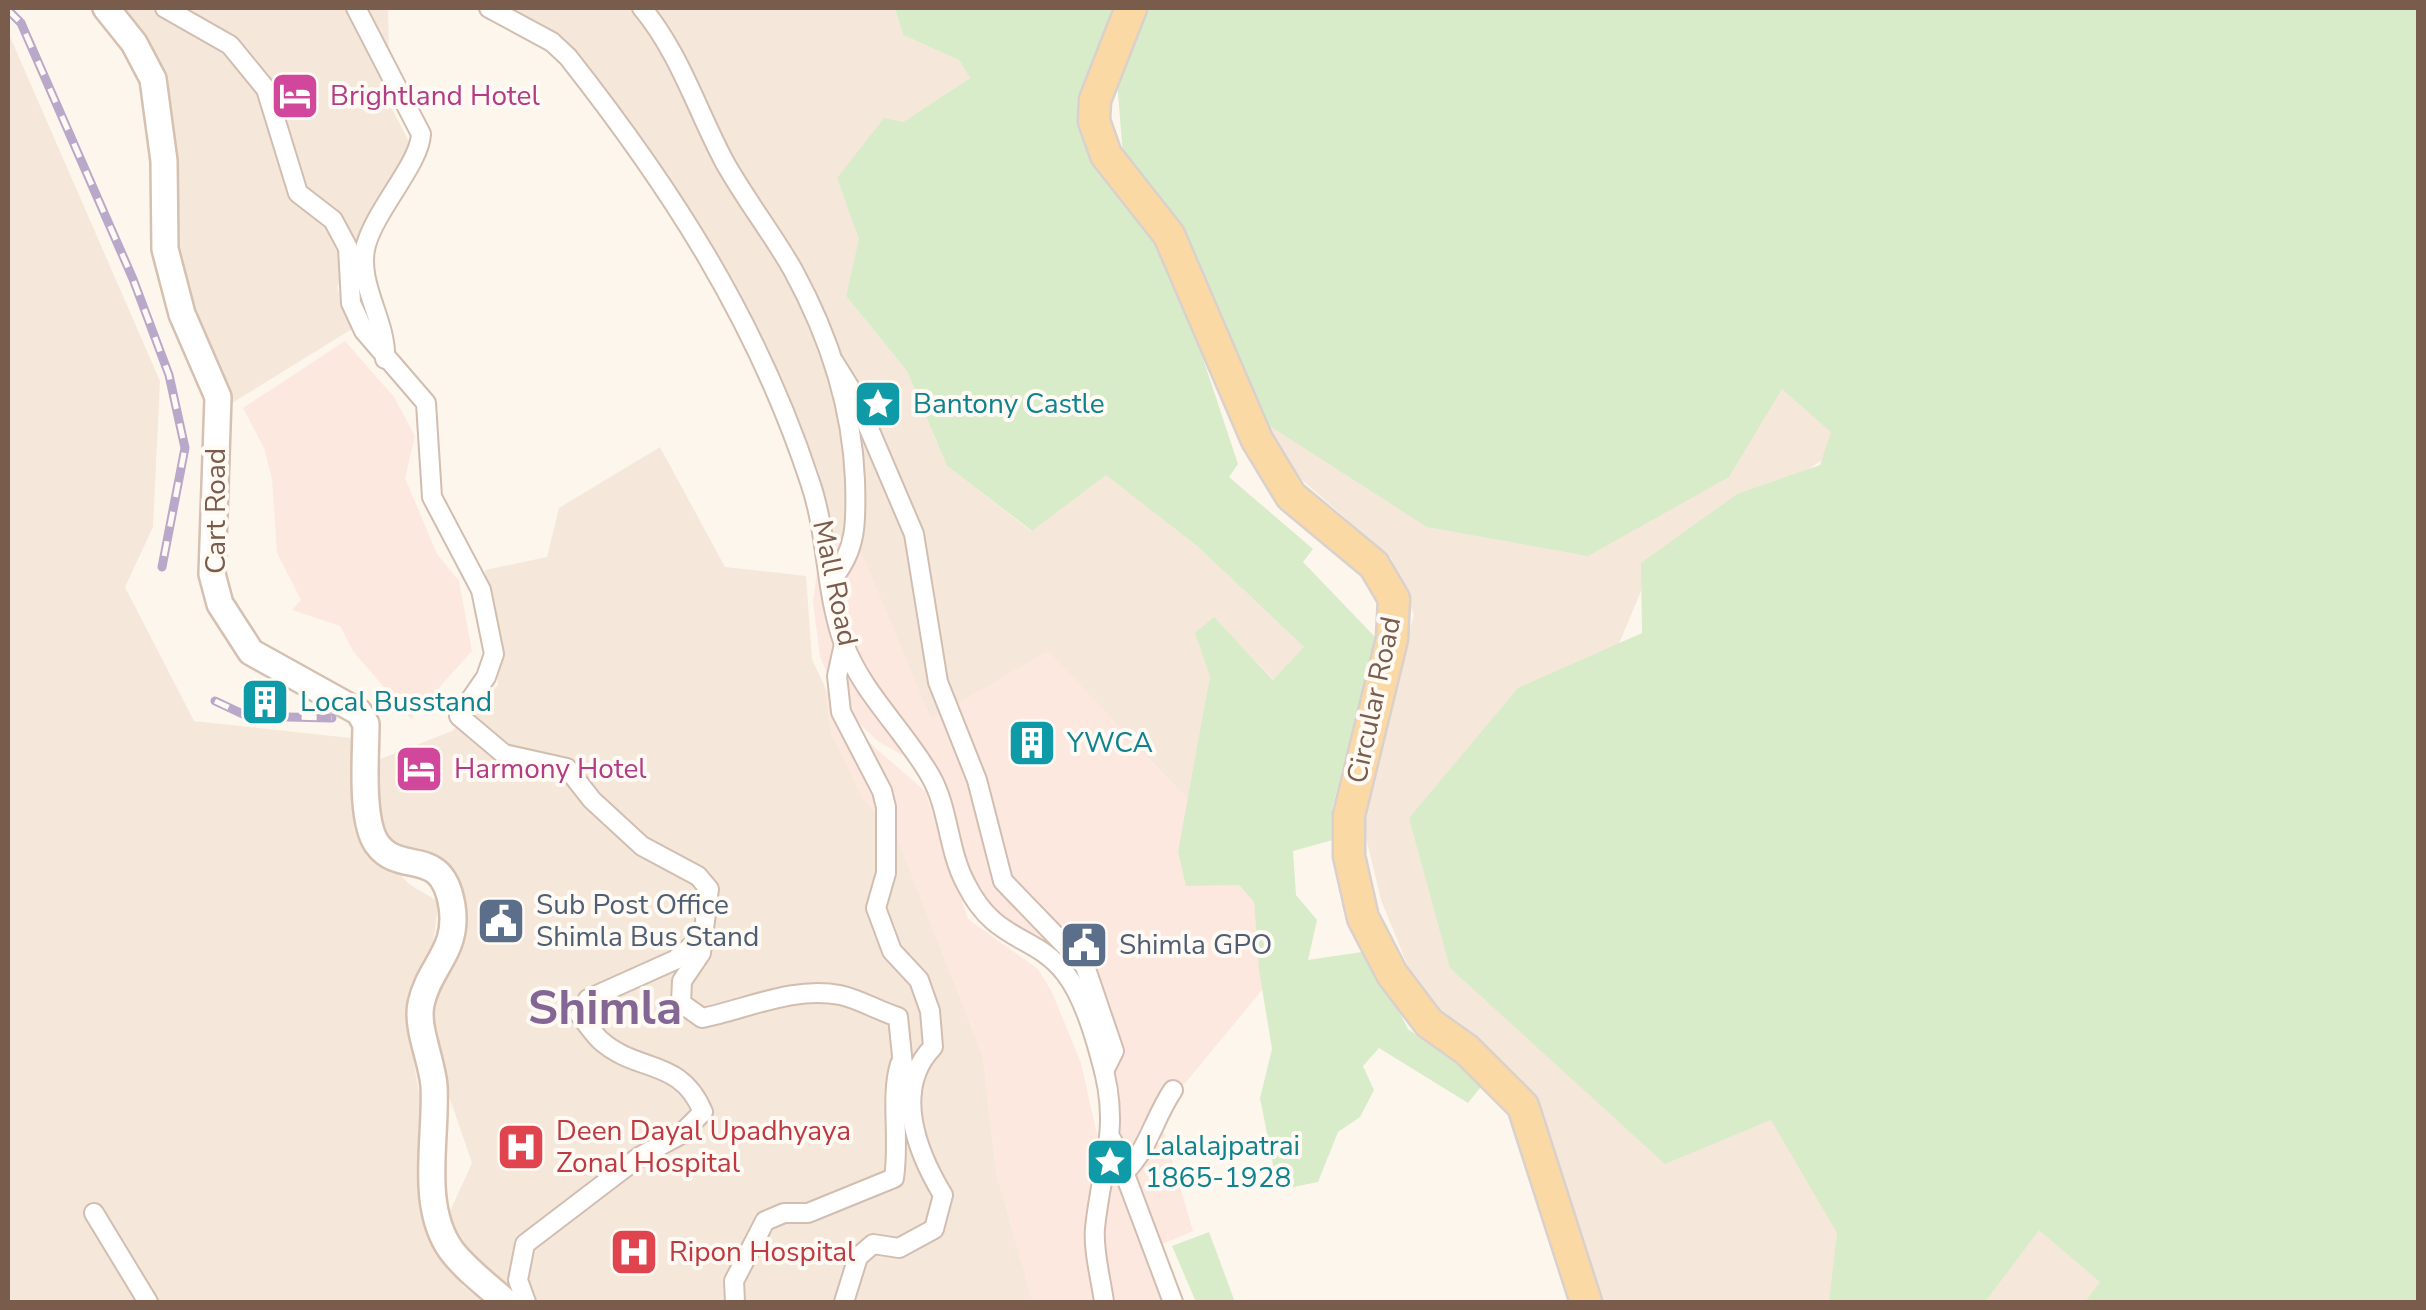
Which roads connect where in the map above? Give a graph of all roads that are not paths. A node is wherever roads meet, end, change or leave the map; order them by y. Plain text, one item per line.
1 (106, 8) edge
2 (165, 8) edge
3 (356, 8) edge
4 (489, 8) edge
5 (642, 8) edge
6 (1131, 8) edge
7 (386, 359) junction
8 (834, 362) junction
9 (832, 579) junction
10 (844, 644) junction
11 (705, 934) junction
12 (902, 1058) junction
13 (1104, 1071) junction
14 (1173, 1090) dead end
15 (912, 1092) junction
16 (1112, 1140) junction
17 (1125, 1172) junction
18 (94, 1213) dead end
19 (148, 1302) edge
20 (506, 1302) edge
21 (526, 1302) edge
22 (735, 1302) edge
23 (844, 1302) edge
24 (1104, 1302) edge
25 (1173, 1302) edge
26 (1586, 1302) edge

1 - 20 main road, Cart Road
2 - 7 street
3 - 7 street
4 - 9 street, Mall Road
5 - 8 street
6 - 26 main road, Circular Road
7 - 11 street
8 - 9 street
8 - 13 street
9 - 10 street, Mall Road
10 - 13 street, Mall Road
10 - 15 street
11 - 12 street
11 - 21 street
12 - 15 street
12 - 22 street
13 - 16 street, Mall Road
14 - 17 street
15 - 23 street
16 - 17 street
16 - 24 street, Mall Road
17 - 25 street
18 - 19 street

